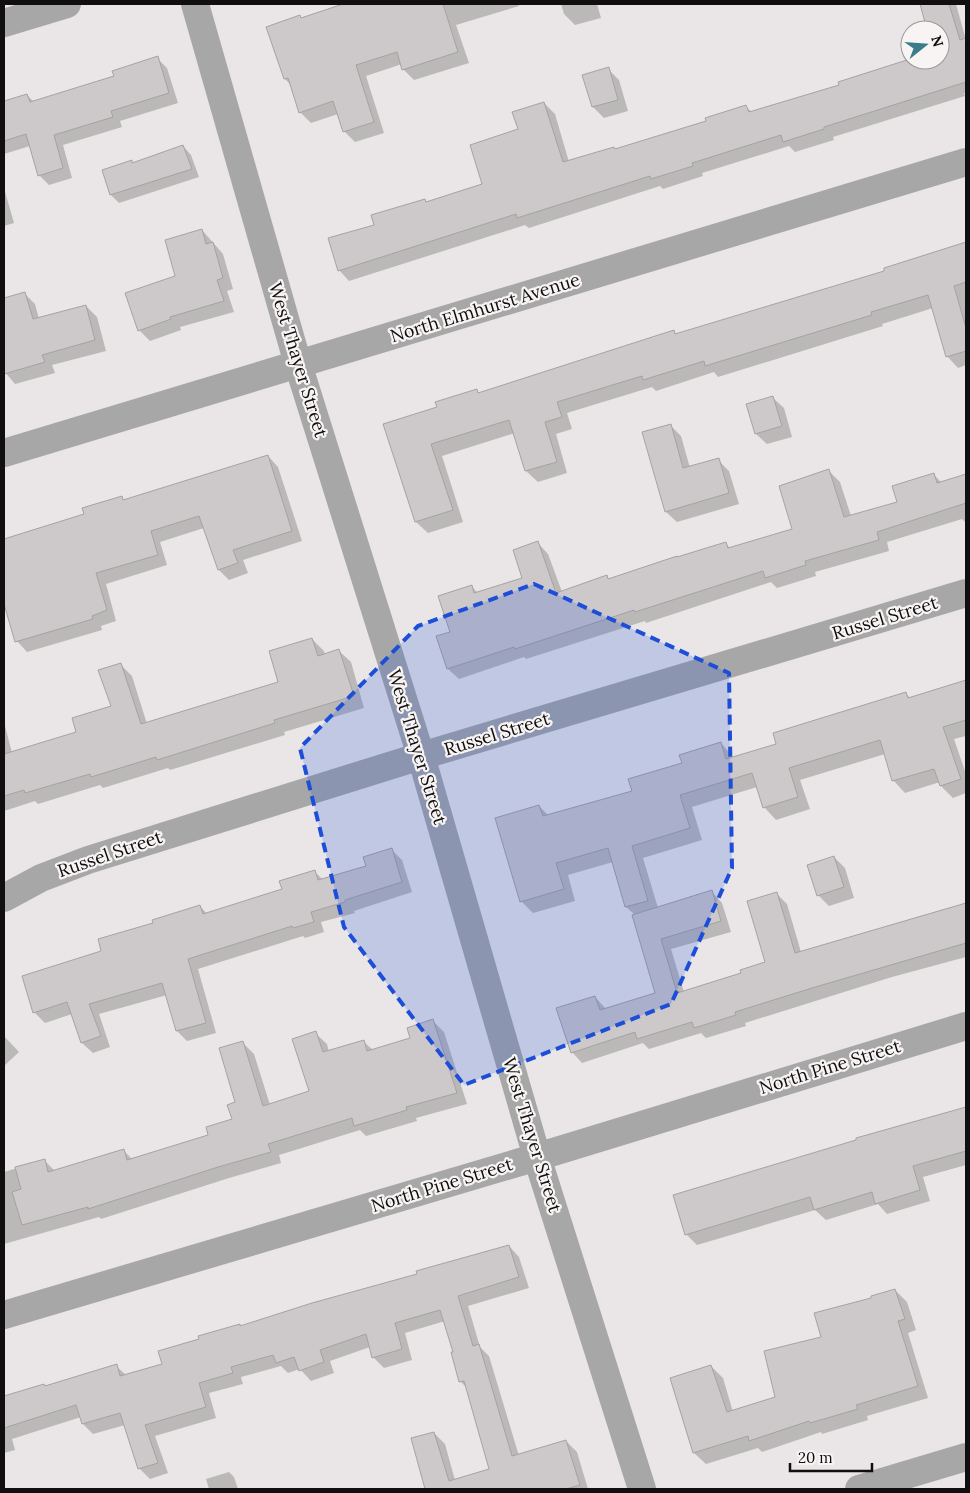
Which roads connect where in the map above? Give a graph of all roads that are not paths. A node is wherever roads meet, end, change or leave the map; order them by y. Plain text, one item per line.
1 (67, 4) edge
2 (195, 4) edge
3 (4, 22) edge
4 (966, 162) edge
5 (298, 364) junction
6 (4, 453) edge
7 (966, 593) edge
8 (421, 756) junction
9 (4, 898) edge
10 (966, 1026) edge
11 (538, 1157) junction
12 (4, 1315) edge
13 (966, 1457) edge
14 (642, 1489) edge
15 (859, 1489) edge

1 - 3 street
2 - 5 street, West Thayer Street
4 - 5 street, North Elmhurst Avenue
5 - 6 street, North Elmhurst Avenue
5 - 8 street, West Thayer Street
7 - 8 street, Russel Street
8 - 9 street, Russel Street
8 - 11 street, West Thayer Street
10 - 11 street, North Pine Street
11 - 12 street, North Pine Street
11 - 14 street, West Thayer Street
13 - 15 street

